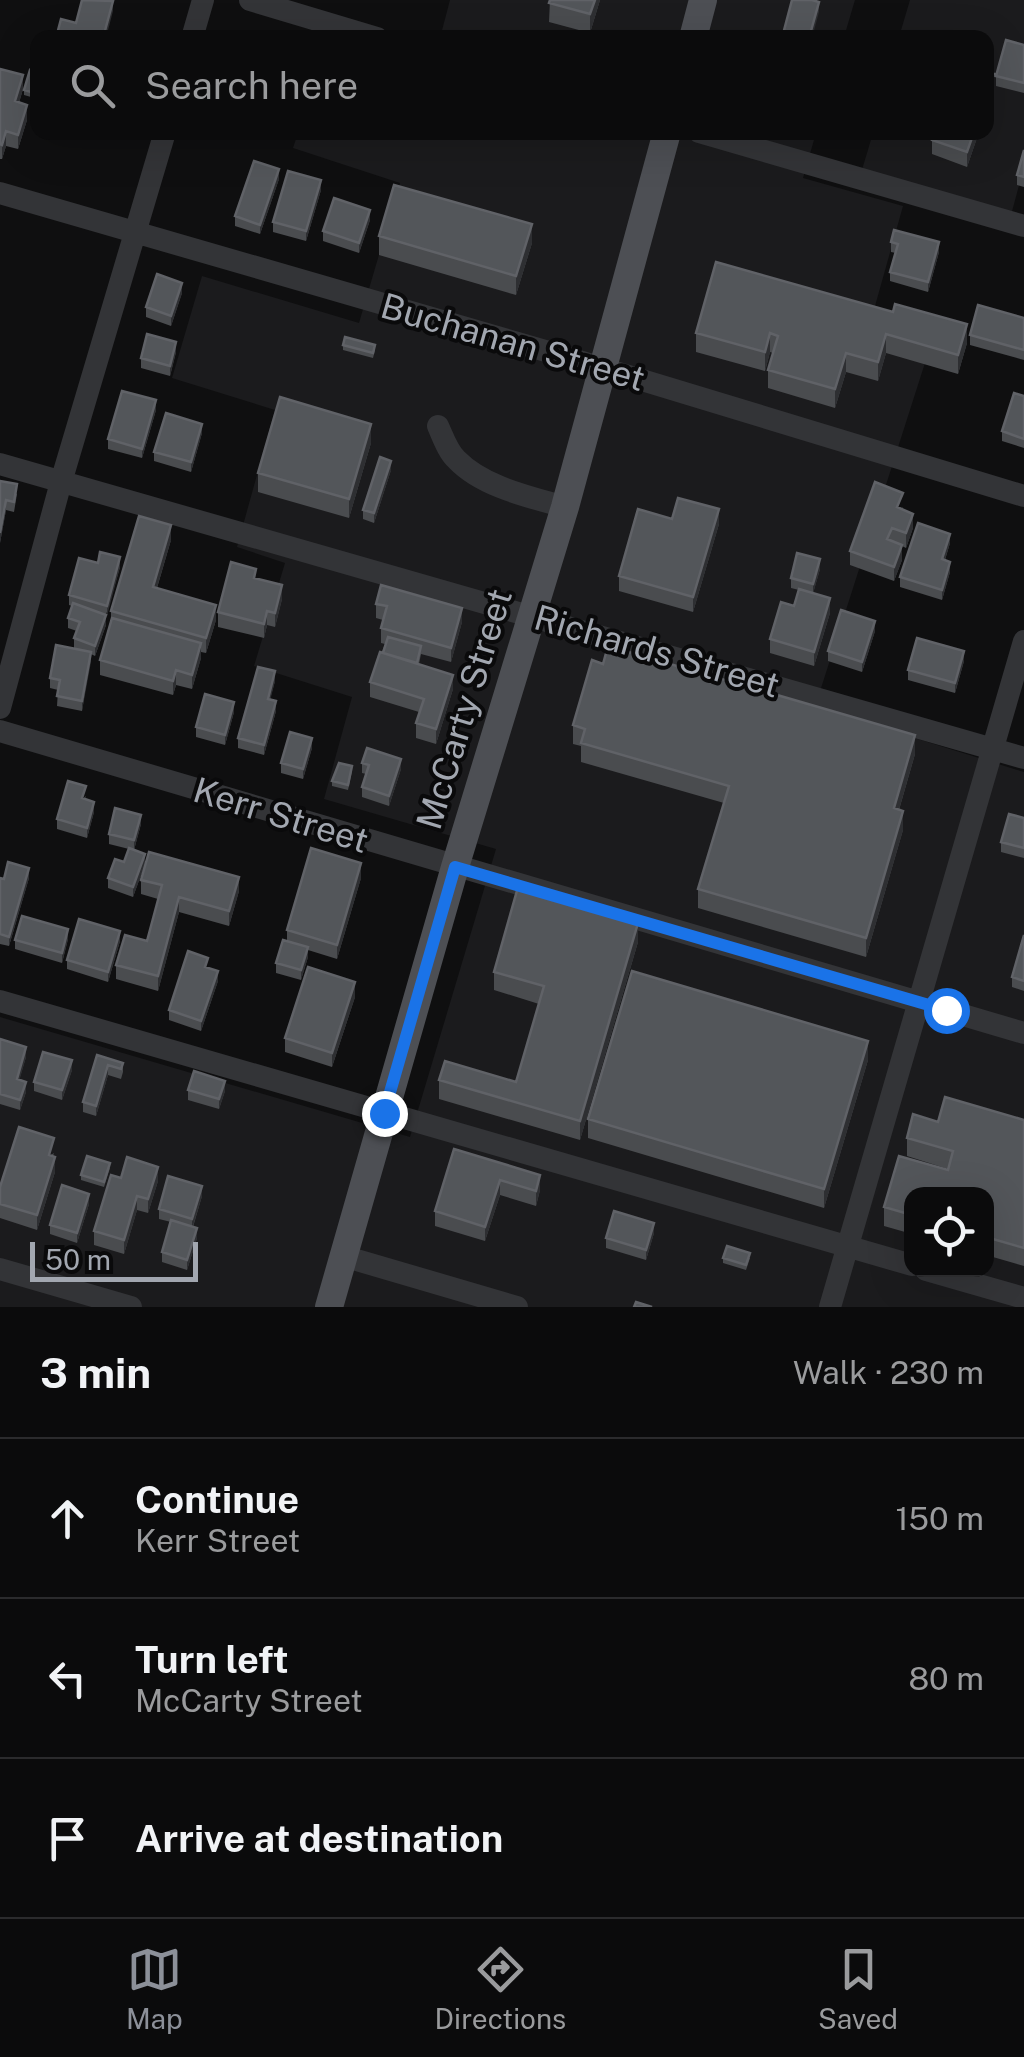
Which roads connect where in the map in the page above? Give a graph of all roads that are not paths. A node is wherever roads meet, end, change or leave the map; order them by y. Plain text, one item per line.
1 (203, 0) edge
2 (250, 0) edge
3 (703, 0) edge
4 (194, 30) edge
5 (350, 30) edge
6 (695, 30) edge
7 (163, 140) edge
8 (666, 140) edge
9 (727, 140) edge
10 (0, 193) edge
11 (1024, 226) edge
12 (136, 233) junction
13 (603, 368) junction
14 (438, 426) dead end
15 (0, 464) edge
16 (62, 482) junction
17 (1024, 496) edge
18 (564, 507) junction
19 (531, 614) junction
20 (1024, 641) edge
21 (0, 708) edge
22 (0, 732) edge
23 (994, 749) junction
24 (1024, 758) edge
25 (455, 867) junction
26 (0, 1001) edge
27 (921, 1003) junction
28 (1024, 1032) edge
29 (384, 1113) junction
30 (847, 1247) junction
31 (343, 1256) junction
32 (904, 1263) edge
33 (0, 1269) edge
34 (950, 1277) edge
35 (1024, 1298) edge
36 (130, 1307) edge
37 (329, 1307) edge
38 (516, 1307) edge
39 (830, 1307) edge

1 - 4 street
2 - 5 street
3 - 6 main road
7 - 12 street
8 - 13 main road, McCarty Street
9 - 11 street
10 - 12 street, Buchanan Street
12 - 13 street, Buchanan Street
12 - 16 street
13 - 17 street, Buchanan Street
13 - 18 main road, McCarty Street
14 - 18 street
15 - 16 street, Richards Street
16 - 19 street, Richards Street
16 - 21 street
18 - 19 main road, McCarty Street
19 - 23 street, Richards Street
19 - 25 main road, McCarty Street
20 - 23 street
22 - 25 street, Kerr Street
23 - 24 street, Richards Street
23 - 27 street
25 - 27 street, Kerr Street
25 - 29 main road, McCarty Street
26 - 29 street
27 - 28 street, Kerr Street
27 - 30 street
29 - 30 street
29 - 31 main road, McCarty Street
30 - 32 street
30 - 39 street
31 - 37 main road, McCarty Street
31 - 38 street
33 - 36 street
34 - 35 street

